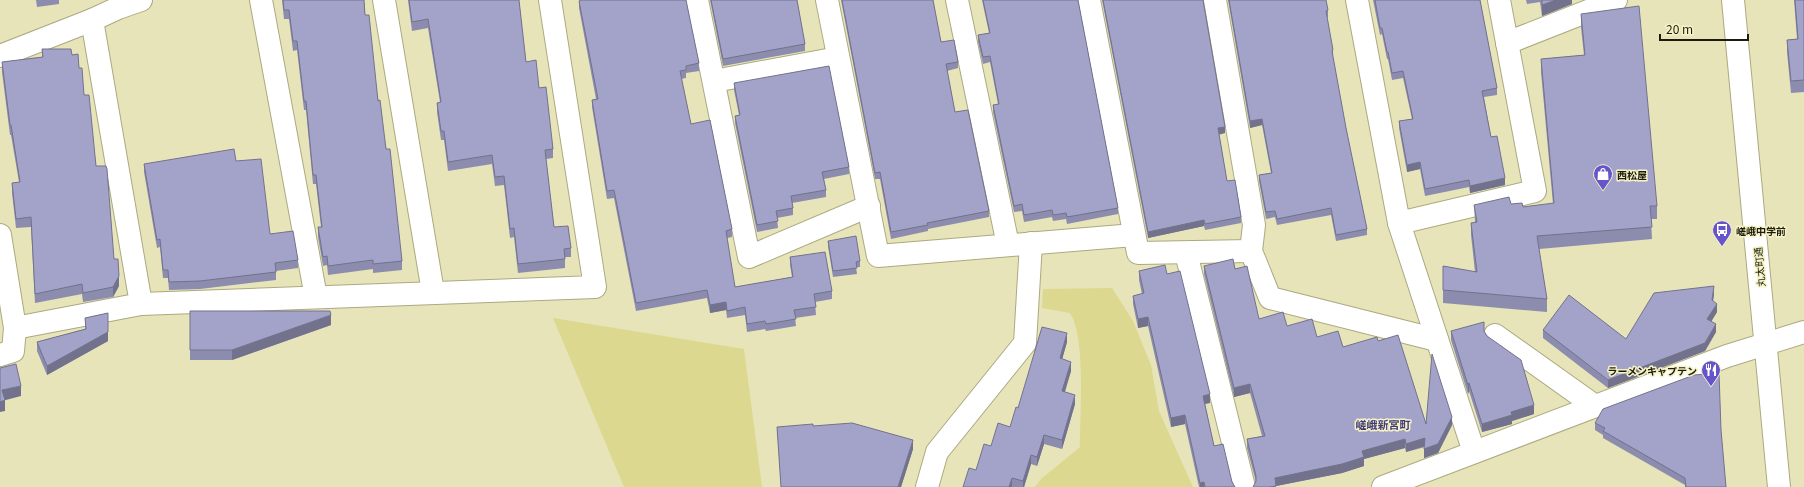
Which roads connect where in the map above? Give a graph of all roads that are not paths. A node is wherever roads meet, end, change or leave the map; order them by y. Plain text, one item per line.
1 (141, 0) edge
2 (261, 0) edge
3 (384, 0) edge
4 (550, 0) edge
5 (697, 0) edge
6 (827, 0) edge
7 (957, 0) edge
8 (1089, 0) edge
9 (1214, 0) edge
10 (1356, 0) edge
11 (1499, 0) edge
12 (1616, 0) edge
13 (1733, 0) edge
14 (117, 4) edge
15 (92, 20) junction
16 (1508, 43) junction
17 (0, 56) edge
18 (838, 58) junction
19 (714, 81) junction
20 (869, 206) junction
21 (1399, 223) junction
22 (0, 234) edge
23 (1134, 235) junction
24 (1031, 243) junction
25 (1008, 245) junction
26 (1251, 252) junction
27 (1186, 253) junction
28 (433, 292) junction
29 (316, 297) junction
30 (141, 304) junction
31 (15, 328) junction
32 (1804, 332) edge
33 (1495, 334) dead end
34 (1437, 340) junction
35 (1766, 344) junction
36 (0, 355) edge
37 (1595, 406) junction
38 (1474, 452) junction
39 (928, 487) edge
40 (1244, 487) edge
41 (1383, 487) edge
42 (1779, 487) edge

1 - 14 street
2 - 29 street
3 - 28 street
4 - 28 street
5 - 19 street
6 - 18 street
7 - 25 street
8 - 23 street
9 - 26 street
10 - 21 street
11 - 16 street
12 - 16 street
13 - 35 street, 丸太町通
14 - 15 street
15 - 17 street
15 - 30 street
16 - 21 street
18 - 19 street
18 - 20 street
19 - 20 street
20 - 25 street
21 - 34 street
22 - 31 street
23 - 24 street
23 - 27 street
24 - 25 street
24 - 39 street
26 - 27 street
26 - 34 street
27 - 40 street
28 - 29 street
29 - 30 street
30 - 31 street
31 - 36 street
32 - 35 street
33 - 37 street
34 - 38 street
35 - 37 street
35 - 42 street, 丸太町通
37 - 38 street
38 - 41 street

